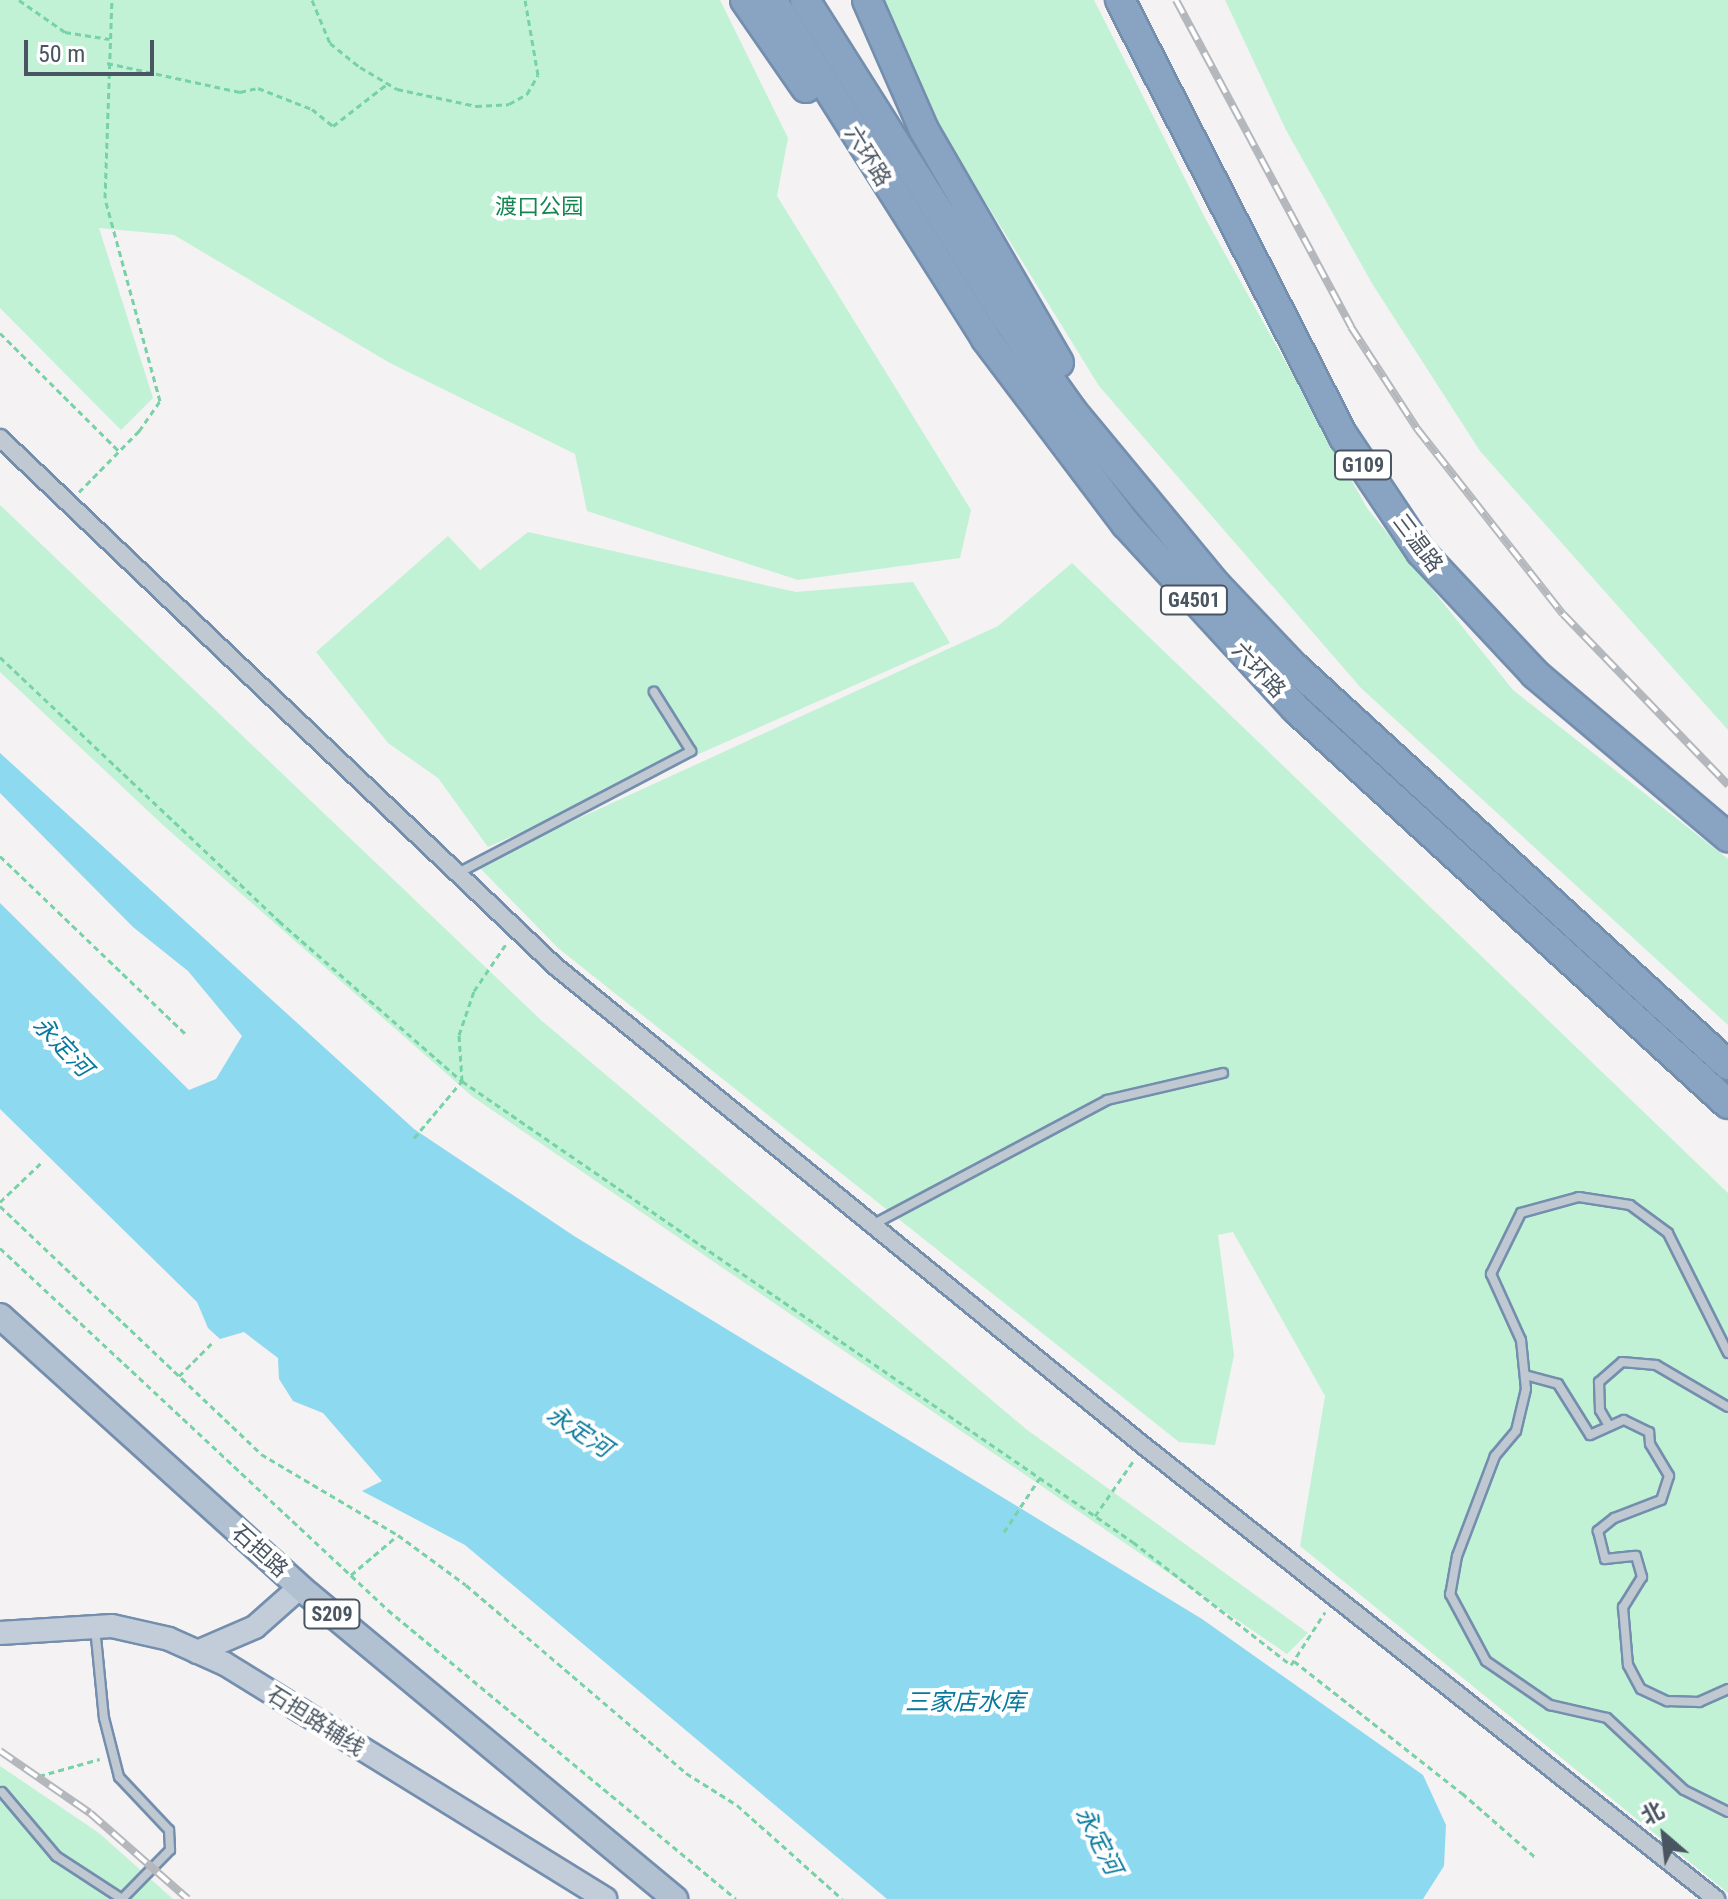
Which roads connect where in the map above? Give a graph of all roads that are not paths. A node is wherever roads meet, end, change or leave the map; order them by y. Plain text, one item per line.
1 (745, 0) edge
2 (772, 0) edge
3 (805, 0) edge
4 (867, 0) edge
5 (1120, 0) edge
6 (933, 260) junction
7 (0, 438) edge
8 (1136, 491) junction
9 (654, 692) dead end
10 (1728, 837) edge
11 (458, 874) junction
12 (1728, 1065) edge
13 (1223, 1073) dead end
14 (1728, 1104) edge
15 (874, 1224) junction
16 (0, 1316) edge
17 (1728, 1353) edge
18 (1525, 1375) junction
19 (1728, 1407) edge
20 (1608, 1424) junction
21 (300, 1587) junction
22 (95, 1626) junction
23 (0, 1633) edge
24 (197, 1652) junction
25 (1728, 1689) edge
26 (2, 1792) edge
27 (1728, 1812) edge
28 (122, 1899) edge
29 (605, 1899) edge
30 (675, 1899) edge
31 (1716, 1899) edge

1 - 6 highway
2 - 6 highway, 六环路 / G4501
3 - 8 highway, 六环路 / G4501
4 - 8 highway
5 - 10 highway, 三温路 / G109
6 - 14 highway, 六环路 / G4501
7 - 11 street
8 - 12 highway, 六环路 / G4501
9 - 11 lane
11 - 15 street
13 - 15 lane
15 - 31 street
16 - 21 main road, 石担路 / S209
17 - 18 lane
18 - 20 lane
18 - 27 lane
19 - 20 lane
20 - 25 lane
21 - 24 main road
21 - 30 main road, 石担路 / S209
22 - 23 main road, 石担路辅线
22 - 24 main road, 石担路辅线
22 - 28 lane
24 - 29 main road, 石担路辅线
26 - 28 lane

